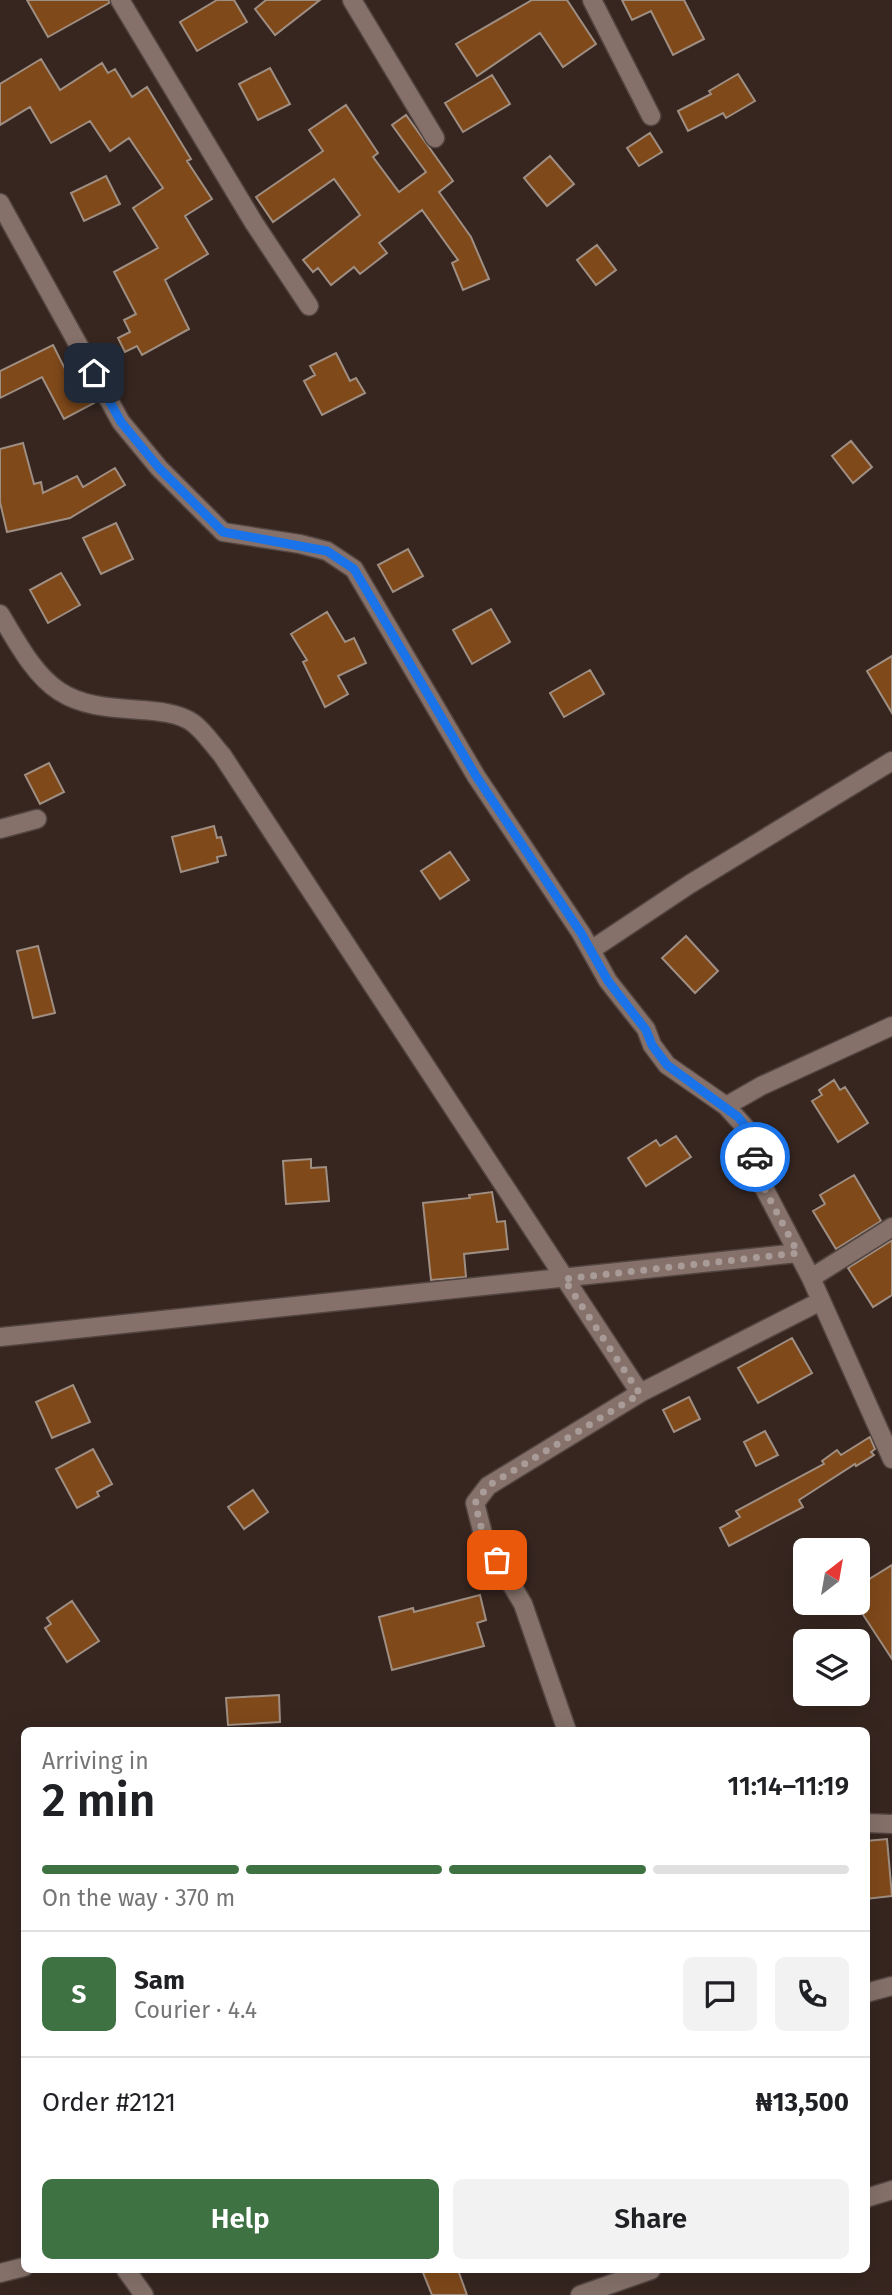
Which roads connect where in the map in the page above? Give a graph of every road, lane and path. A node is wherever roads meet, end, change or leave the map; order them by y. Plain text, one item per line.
1 (120, 0) edge
2 (352, 0) edge
3 (592, 0) edge
4 (651, 116) dead end
5 (435, 138) dead end
6 (0, 203) edge
7 (309, 306) dead end
8 (0, 614) edge
9 (892, 761) edge
10 (37, 819) dead end
11 (0, 830) edge
12 (591, 950) junction
13 (892, 1026) edge
14 (726, 1106) junction
15 (892, 1227) edge
16 (798, 1253) junction
17 (811, 1278) junction
18 (564, 1279) junction
19 (821, 1301) junction
20 (0, 1337) edge
21 (640, 1394) junction
22 (886, 1429) edge
23 (892, 1459) edge
24 (566, 1727) edge
25 (870, 1823) edge
26 (892, 1824) edge
27 (892, 1986) edge
28 (870, 1992) edge
29 (892, 2190) edge
30 (870, 2197) edge
31 (21, 2268) edge
32 (0, 2273) edge
33 (128, 2273) edge
34 (642, 2273) edge
35 (144, 2295) edge
36 (580, 2295) edge

1 - 7 street
2 - 5 street
3 - 4 street
6 - 12 street
8 - 18 street
9 - 12 street
10 - 11 street
12 - 14 street
13 - 14 street
14 - 16 street
15 - 17 street
16 - 17 street
16 - 18 street
17 - 19 street
18 - 20 street
18 - 21 street
19 - 21 street
19 - 22 street
21 - 24 street
22 - 23 street
25 - 26 street
27 - 28 street
29 - 30 street
31 - 32 street
33 - 35 street
34 - 36 street

